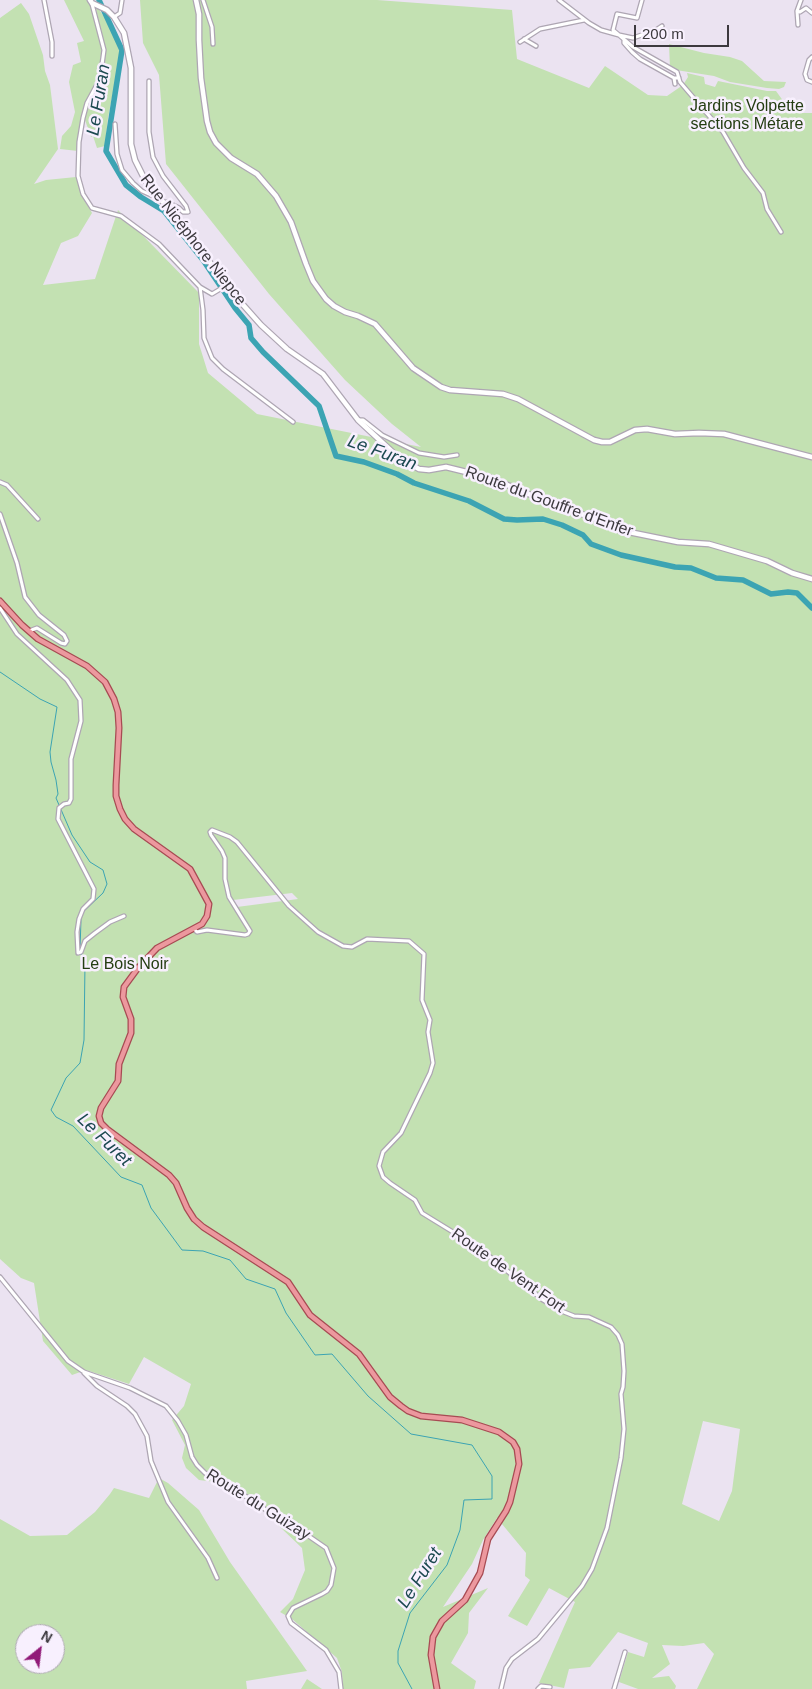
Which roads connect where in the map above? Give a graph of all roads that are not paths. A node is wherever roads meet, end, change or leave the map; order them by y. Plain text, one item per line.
1 (44, 0) edge
2 (122, 0) edge
3 (196, 0) edge
4 (203, 0) edge
5 (559, 0) edge
6 (642, 0) edge
7 (801, 0) edge
8 (91, 2) edge
9 (796, 11) junction
10 (812, 13) edge
11 (114, 17) junction
12 (584, 20) junction
13 (662, 26) dead end
14 (797, 26) dead end
15 (619, 35) junction
16 (524, 39) junction
17 (624, 39) junction
18 (520, 42) dead end
19 (213, 44) dead end
20 (536, 46) dead end
21 (52, 56) dead end
22 (812, 57) edge
23 (674, 78) junction
24 (679, 78) junction
25 (150, 81) dead end
26 (812, 82) edge
27 (675, 84) dead end
28 (115, 124) dead end
29 (155, 194) junction
30 (164, 204) junction
31 (781, 232) dead end
32 (226, 286) junction
33 (200, 287) junction
34 (358, 420) junction
35 (293, 422) dead end
36 (457, 455) dead end
37 (812, 457) edge
38 (0, 482) edge
39 (0, 514) edge
40 (38, 519) dead end
41 (812, 578) edge
42 (0, 601) edge
43 (0, 608) edge
44 (28, 631) junction
45 (124, 916) dead end
46 (194, 929) junction
47 (0, 1277) edge
48 (84, 1372) junction
49 (218, 1578) dead end
50 (625, 1652) dead end
51 (550, 1687) dead end
52 (341, 1689) edge
53 (437, 1689) edge
54 (501, 1689) edge
55 (538, 1689) edge
56 (614, 1689) edge

1 - 21 street
2 - 11 street
3 - 37 street
4 - 19 street
5 - 12 street
6 - 15 street
7 - 9 street
8 - 11 street, Rue Nicéphore Niepce
8 - 33 street
9 - 10 street
9 - 14 street
11 - 29 street, Rue Nicéphore Niepce
12 - 15 street
12 - 16 street
13 - 15 street
15 - 17 street
16 - 18 street
16 - 20 street
17 - 23 street
17 - 24 street
22 - 26 street
23 - 24 street
23 - 27 street
24 - 31 street
25 - 30 street
28 - 29 street
29 - 30 street, Rue Nicéphore Niepce
30 - 32 street, Rue Nicéphore Niepce
32 - 33 street
32 - 34 street, Rue Nicéphore Niepce
33 - 35 street
34 - 36 street
34 - 41 street, Route du Gouffre d'Enfer
38 - 40 street
39 - 44 street
42 - 44 main road
43 - 45 street
44 - 46 main road
46 - 53 main road
46 - 54 street, Route de Vent Fort
47 - 48 street, Route du Guizay
48 - 49 street
48 - 52 street, Route du Guizay
50 - 56 street
51 - 55 street

